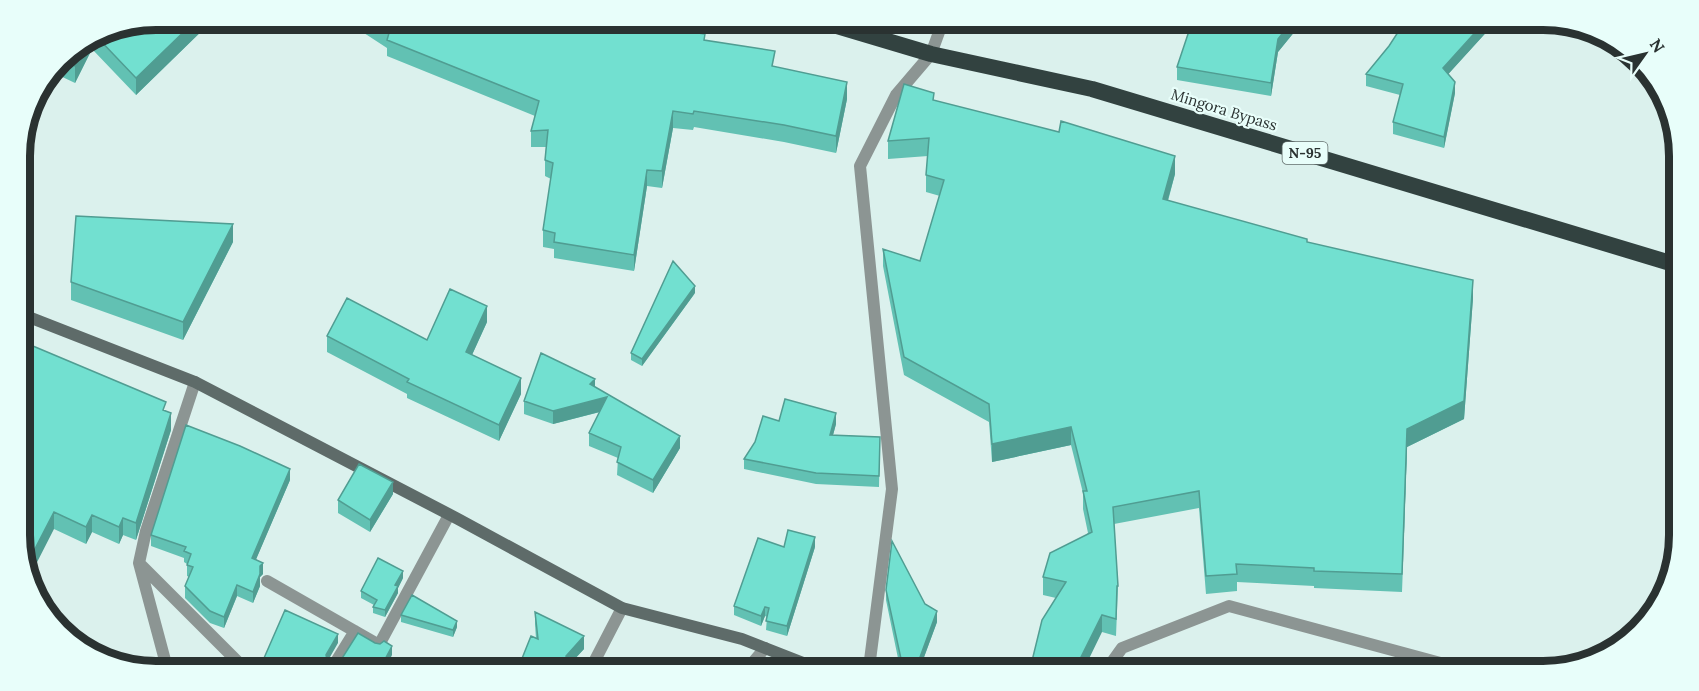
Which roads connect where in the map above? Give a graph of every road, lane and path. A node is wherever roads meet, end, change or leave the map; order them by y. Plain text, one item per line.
1 (850, 30) edge
2 (940, 30) edge
3 (930, 54) junction
4 (1669, 263) edge
5 (30, 318) edge
6 (195, 382) junction
7 (449, 515) junction
8 (139, 563) junction
9 (267, 581) dead end
10 (622, 608) junction
11 (355, 631) junction
12 (765, 648) junction
13 (165, 661) edge
14 (237, 661) edge
15 (336, 661) edge
16 (595, 661) edge
17 (754, 661) edge
18 (798, 661) edge
19 (870, 661) edge
20 (1113, 661) edge
21 (1433, 661) edge

1 - 3 highway, Mingora Bypass / N-95
2 - 3 street
3 - 4 highway, Mingora Bypass / N-95
3 - 19 street
5 - 6 main road
6 - 7 main road
6 - 8 street
7 - 10 main road
7 - 11 street
8 - 13 street
8 - 14 street
9 - 11 street
10 - 12 main road
10 - 16 street
11 - 15 street
12 - 17 street
12 - 18 main road
20 - 21 street

